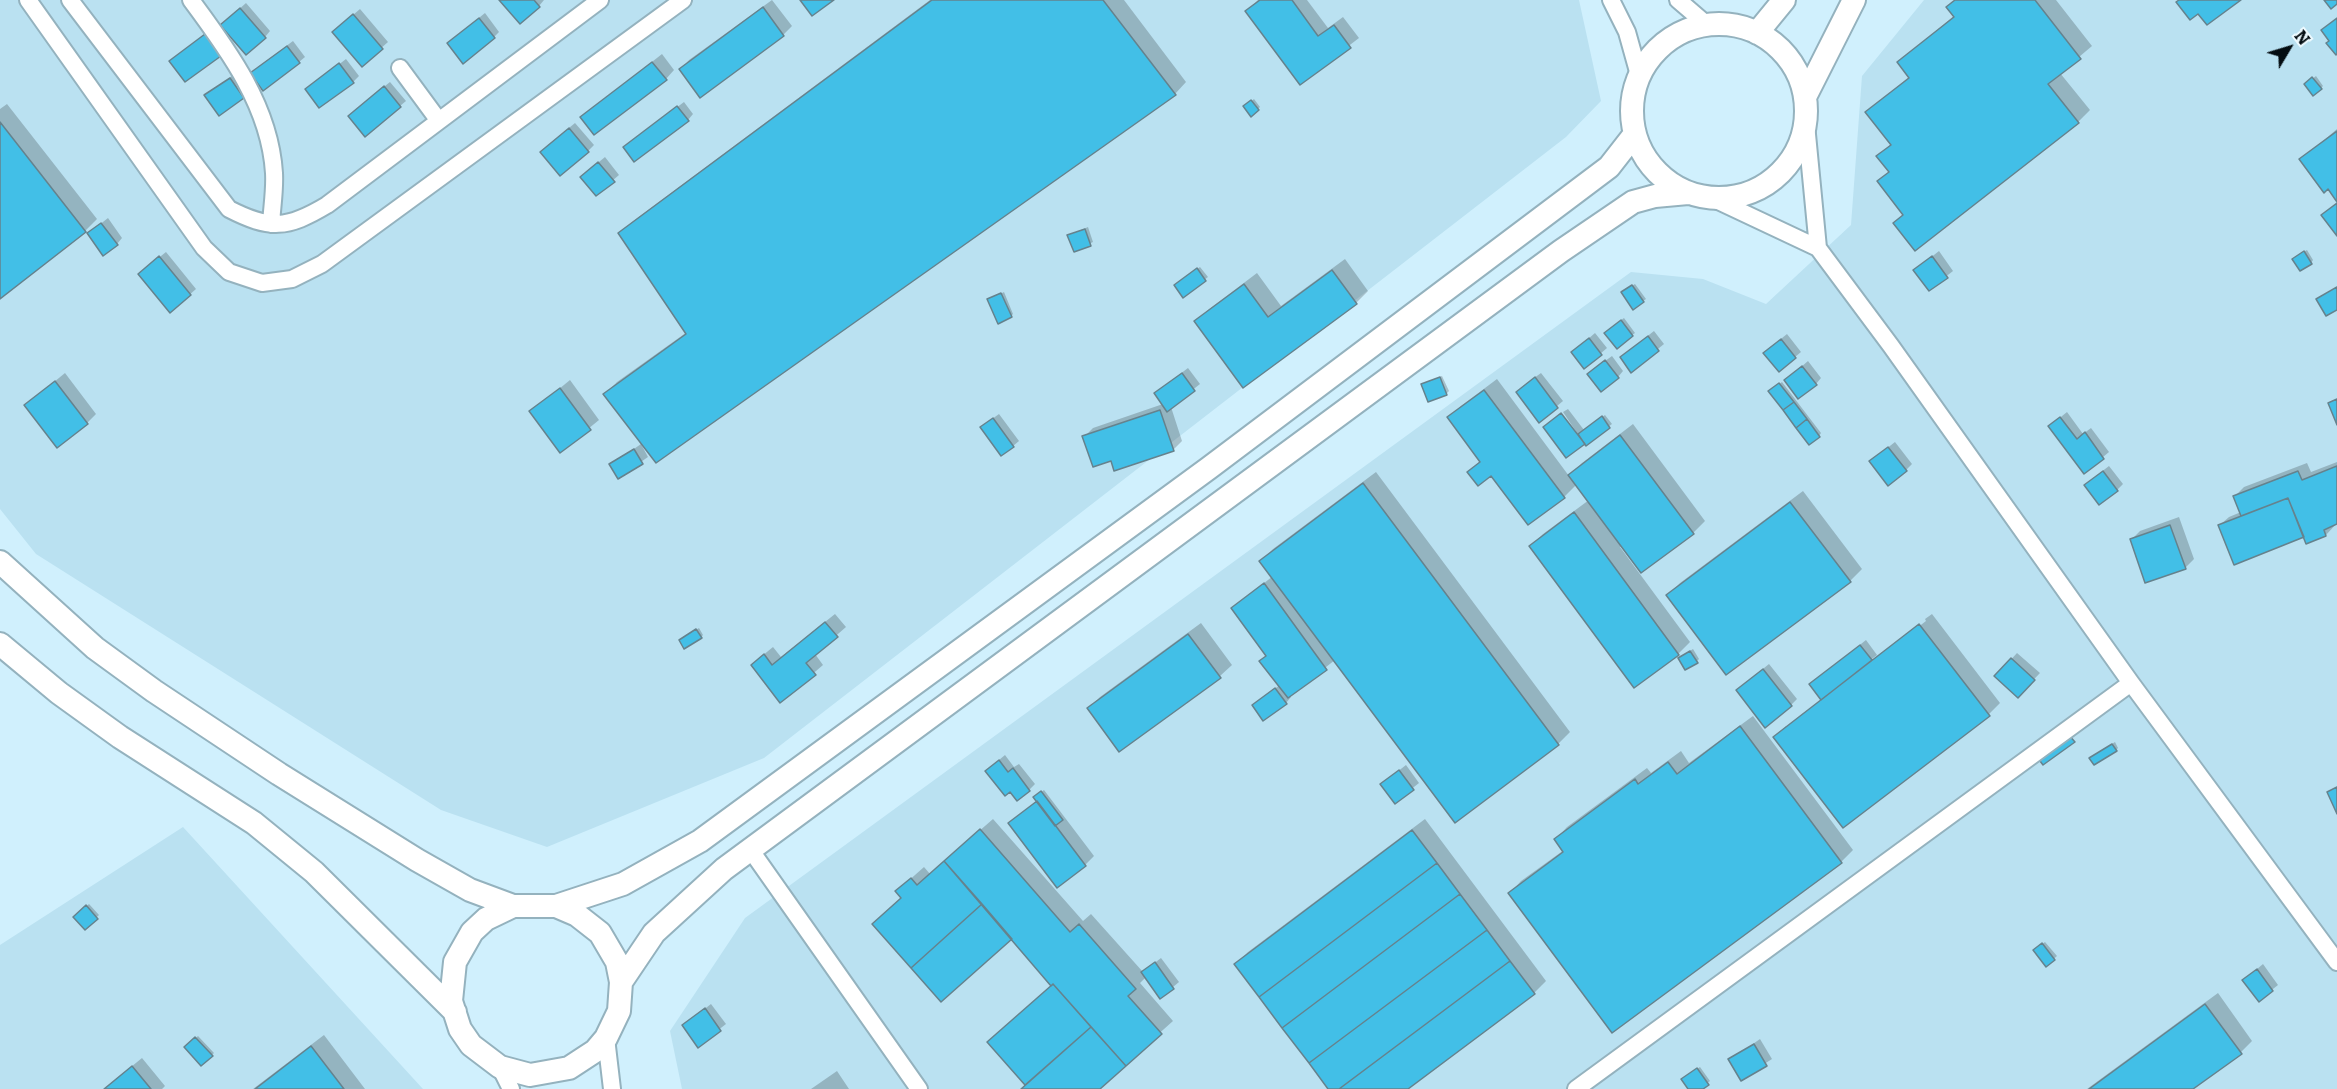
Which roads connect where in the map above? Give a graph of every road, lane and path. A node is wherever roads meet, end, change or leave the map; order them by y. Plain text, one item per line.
1 (28, 0) edge
2 (70, 0) edge
3 (191, 0) edge
4 (600, 0) edge
5 (683, 0) edge
6 (1611, 0) edge
7 (1678, 0) edge
8 (1784, 0) edge
9 (1854, 0) edge
10 (1706, 24) junction
11 (1757, 33) junction
12 (400, 68) dead end
13 (1639, 75) junction
14 (1805, 98) junction
15 (440, 121) junction
16 (1806, 124) junction
17 (1634, 135) junction
18 (1689, 194) junction
19 (1714, 199) junction
20 (271, 224) junction
21 (1818, 248) junction
22 (0, 562) edge
23 (0, 644) edge
24 (2131, 683) junction
25 (750, 849) junction
26 (513, 906) junction
27 (556, 906) junction
28 (2337, 962) edge
29 (621, 982) junction
30 (455, 1012) junction
31 (606, 1038) junction
32 (500, 1067) junction
33 (511, 1089) edge
34 (612, 1089) edge
35 (919, 1089) edge
36 (1576, 1089) edge

1 - 5 street
2 - 20 street
3 - 20 street
4 - 15 street
6 - 13 street
7 - 10 street
8 - 11 street
9 - 14 street
10 - 11 street
10 - 13 street
11 - 14 street
12 - 15 street
13 - 17 street
14 - 16 street
15 - 20 street
16 - 19 street
16 - 21 street
17 - 18 street
17 - 27 street
18 - 19 street
18 - 25 street
19 - 21 street
21 - 24 street
22 - 26 street
23 - 30 street
24 - 28 street
24 - 36 street
25 - 29 street
25 - 35 street
26 - 27 street
26 - 30 street
27 - 29 street
29 - 31 street
30 - 32 street
31 - 32 street
31 - 34 street
32 - 33 street

